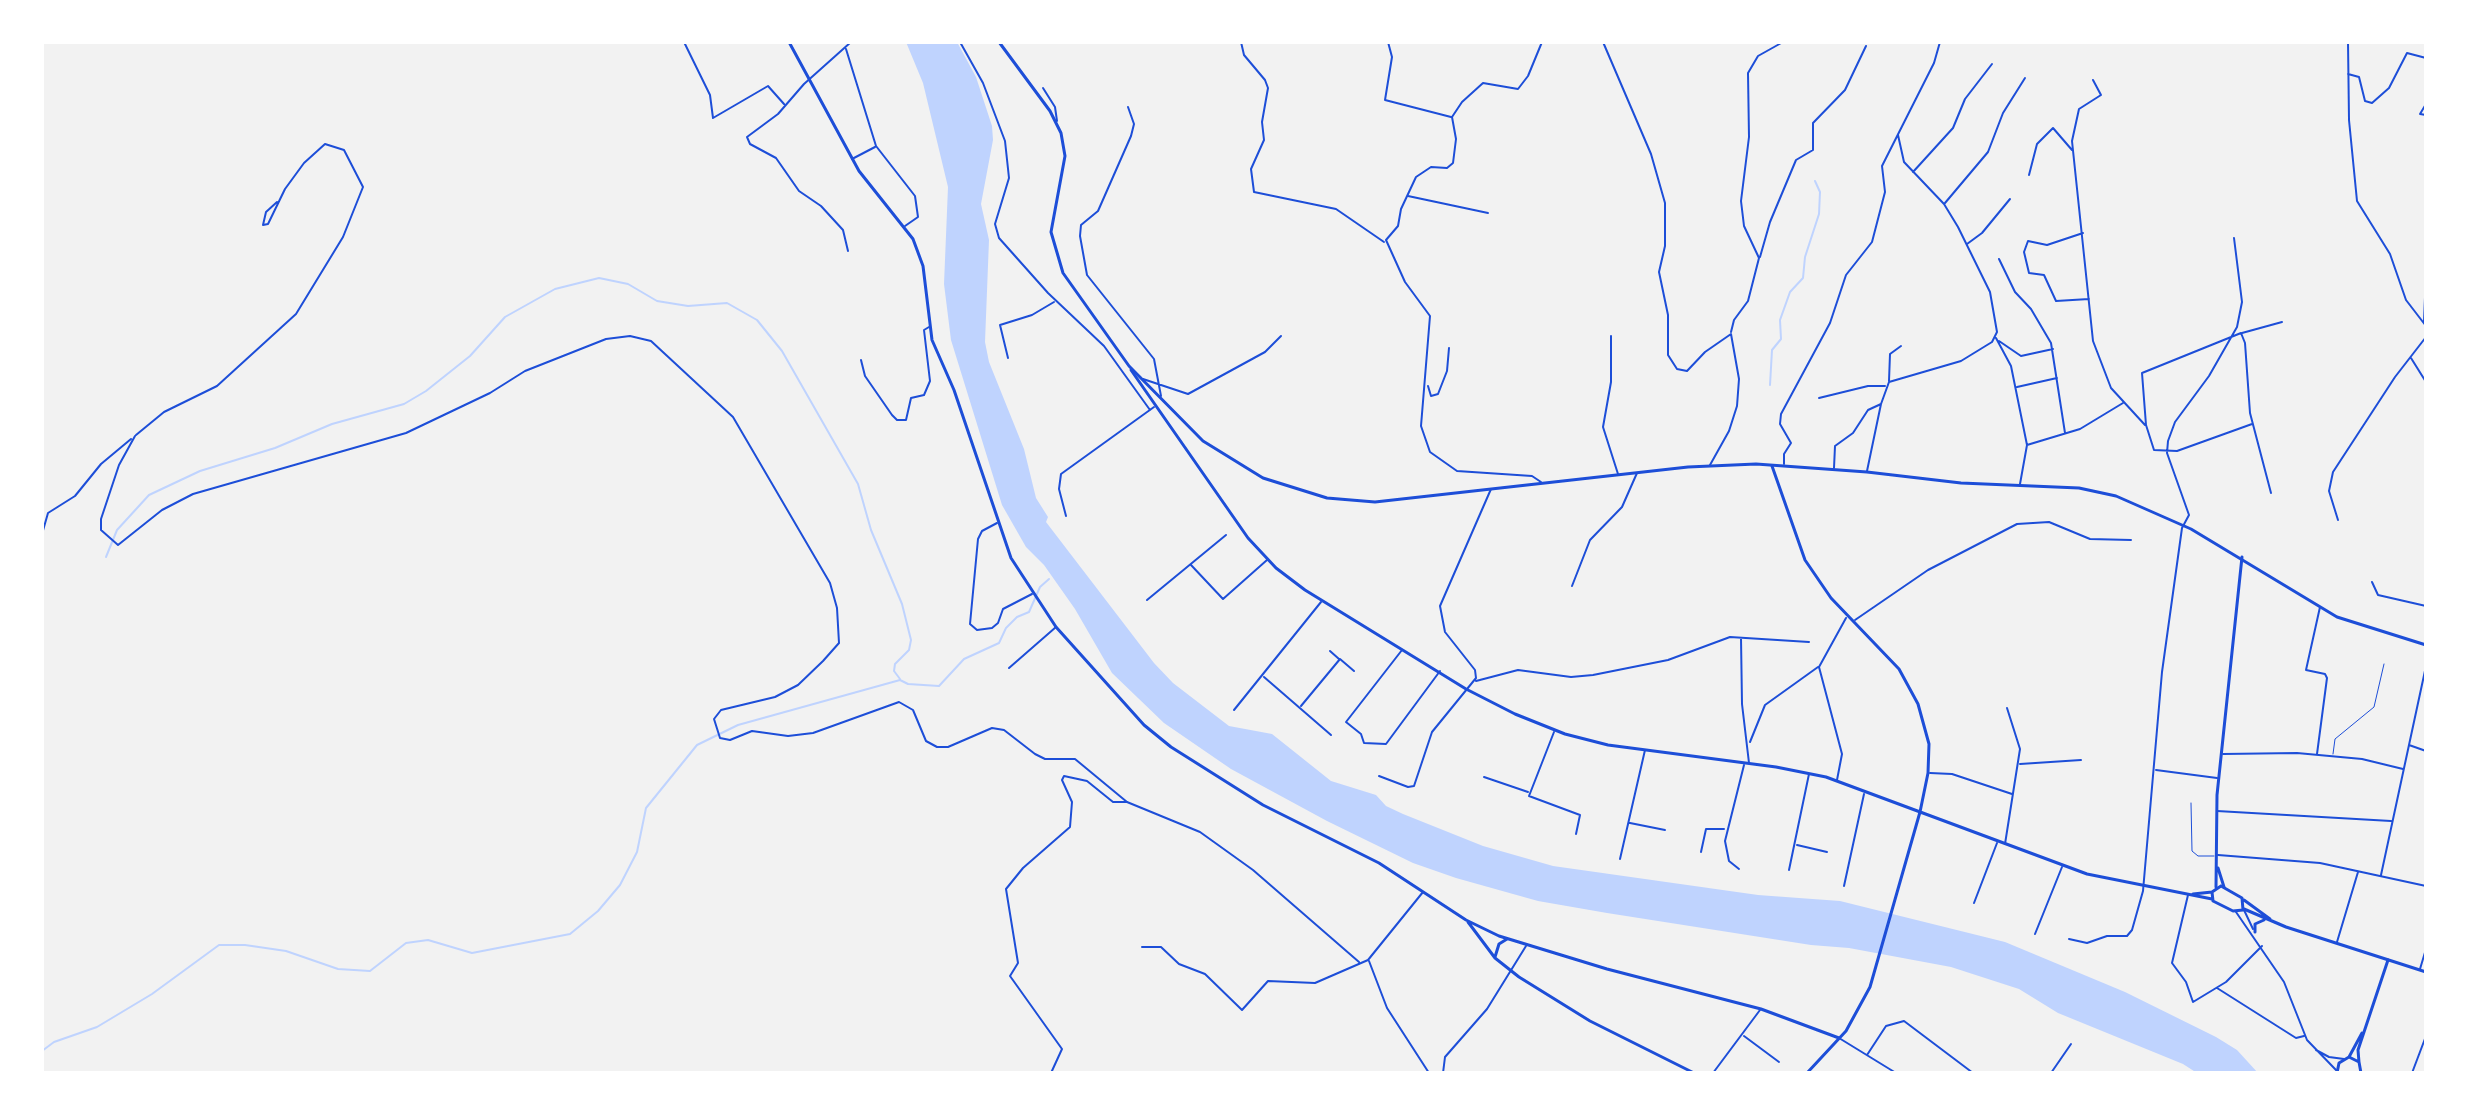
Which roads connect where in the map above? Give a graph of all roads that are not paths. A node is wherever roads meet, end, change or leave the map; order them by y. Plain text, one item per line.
1 (684, 42) edge
2 (789, 42) edge
3 (851, 42) edge
4 (960, 42) edge
5 (999, 42) edge
6 (1241, 42) edge
7 (1388, 42) edge
8 (1542, 42) edge
9 (1603, 42) edge
10 (1783, 42) edge
11 (1940, 42) edge
12 (2348, 42) edge
13 (1866, 46) dead end
14 (845, 48) junction
15 (2426, 58) edge
16 (1992, 64) dead end
17 (2347, 74) junction
18 (2025, 78) dead end
19 (812, 79) junction
20 (2093, 80) dead end
21 (1043, 88) dead end
22 (2426, 104) edge
23 (785, 105) junction
24 (1128, 107) dead end
25 (2426, 115) edge
26 (1452, 117) junction
27 (1057, 121) junction
28 (1897, 134) junction
29 (876, 146) junction
30 (2073, 151) junction
31 (852, 159) junction
32 (1913, 172) junction
33 (2029, 175) dead end
34 (1407, 196) junction
35 (2010, 199) dead end
36 (277, 202) junction
37 (1944, 204) junction
38 (1488, 213) dead end
39 (905, 226) junction
40 (2083, 233) junction
41 (2234, 238) dead end
42 (1386, 243) junction
43 (1966, 245) junction
44 (848, 251) dead end
45 (1759, 258) junction
46 (1999, 259) dead end
47 (2426, 274) edge
48 (2091, 299) junction
49 (1056, 301) junction
50 (2282, 322) dead end
51 (2424, 324) edge
52 (929, 327) junction
53 (2241, 333) junction
54 (1731, 334) junction
55 (2233, 335) junction
56 (1281, 336) dead end
57 (1611, 336) dead end
58 (2426, 337) edge
59 (1997, 339) junction
60 (1901, 346) dead end
61 (1449, 348) dead end
62 (2053, 349) junction
63 (2410, 357) junction
64 (1008, 358) dead end
65 (861, 360) dead end
66 (1129, 366) junction
67 (1139, 376) junction
68 (2058, 377) junction
69 (1889, 382) junction
70 (2426, 382) edge
71 (1159, 383) junction
72 (1426, 385) junction
73 (1887, 386) junction
74 (2016, 387) junction
75 (1819, 398) dead end
76 (1162, 401) junction
77 (2124, 403) junction
78 (1881, 404) junction
79 (1155, 406) junction
80 (1150, 410) junction
81 (2252, 424) junction
82 (2146, 425) junction
83 (2065, 434) junction
84 (135, 436) junction
85 (2027, 445) junction
86 (2167, 453) junction
87 (1772, 464) junction
88 (1784, 464) junction
89 (1709, 466) junction
90 (1834, 469) junction
91 (1637, 472) junction
92 (1867, 472) junction
93 (1618, 475) junction
94 (1541, 483) junction
95 (2019, 485) junction
96 (1492, 488) junction
97 (2271, 493) dead end
98 (1066, 516) dead end
99 (2338, 520) dead end
100 (997, 523) junction
101 (2183, 525) junction
102 (42, 534) edge
103 (1226, 535) dead end
104 (2131, 540) dead end
105 (2242, 557) junction
106 (1267, 560) junction
107 (1191, 565) junction
108 (2372, 582) dead end
109 (1572, 586) dead end
110 (1032, 594) junction
111 (1147, 600) dead end
112 (1322, 601) junction
113 (2426, 606) edge
114 (2320, 607) junction
115 (1848, 615) junction
116 (1854, 621) junction
117 (1056, 627) junction
118 (1741, 638) junction
119 (1809, 642) dead end
120 (2426, 645) edge
121 (1403, 649) junction
122 (1330, 651) dead end
123 (1340, 659) junction
124 (2384, 664) dead end
125 (2426, 666) edge
126 (1819, 667) junction
127 (1009, 668) dead end
128 (1354, 671) dead end
129 (1440, 671) junction
130 (1263, 676) junction
131 (1475, 681) junction
132 (1466, 689) junction
133 (1300, 707) junction
134 (2007, 708) dead end
135 (1234, 710) dead end
136 (1555, 730) junction
137 (1331, 735) dead end
138 (1749, 745) junction
139 (2409, 745) junction
140 (1645, 749) junction
141 (2426, 751) edge
142 (2221, 754) junction
143 (2317, 755) junction
144 (2332, 757) junction
145 (2081, 760) dead end
146 (1746, 764) junction
147 (2019, 764) junction
148 (2403, 769) junction
149 (2154, 770) junction
150 (1809, 773) junction
151 (1928, 773) junction
152 (1379, 776) dead end
153 (1484, 777) dead end
154 (2218, 779) junction
155 (1836, 781) junction
156 (1530, 793) junction
157 (1865, 793) junction
158 (2013, 794) junction
159 (1127, 802) junction
160 (2191, 803) dead end
161 (2216, 811) junction
162 (1920, 812) junction
163 (2392, 821) junction
164 (1629, 823) junction
165 (1726, 829) junction
166 (1665, 830) dead end
167 (1576, 834) dead end
168 (1998, 842) junction
169 (1796, 845) junction
170 (2005, 845) junction
171 (1701, 852) dead end
172 (1827, 852) dead end
173 (2216, 858) junction
174 (1620, 859) dead end
175 (2062, 866) junction
176 (1739, 869) dead end
177 (1789, 870) dead end
178 (2358, 870) junction
179 (2381, 875) junction
180 (1844, 886) dead end
181 (2144, 886) junction
182 (2426, 886) edge
183 (2214, 890) junction
184 (2227, 890) junction
185 (1424, 891) junction
186 (2188, 894) junction
187 (2212, 899) junction
188 (2243, 900) junction
189 (1974, 903) dead end
190 (2244, 909) junction
191 (2236, 912) junction
192 (1466, 920) junction
193 (2270, 921) junction
194 (2255, 932) junction
195 (2035, 934) dead end
196 (1507, 939) junction
197 (2069, 939) dead end
198 (2259, 941) junction
199 (2336, 943) junction
200 (1526, 946) junction
201 (2262, 946) junction
202 (1142, 947) dead end
203 (2426, 949) edge
204 (1495, 958) junction
205 (1368, 960) junction
206 (2388, 960) junction
207 (1359, 962) junction
208 (2420, 970) junction
209 (1512, 972) junction
210 (2426, 972) edge
211 (2217, 988) junction
212 (1761, 1009) junction
213 (2369, 1018) junction
214 (1743, 1035) junction
215 (2305, 1036) junction
216 (2426, 1036) edge
217 (1839, 1038) junction
218 (2071, 1044) dead end
219 (2312, 1046) junction
220 (1867, 1055) junction
221 (2347, 1058) junction
222 (1779, 1062) dead end
223 (2359, 1062) junction
224 (2337, 1072) edge
225 (1051, 1073) edge
226 (1429, 1073) edge
227 (1443, 1073) edge
228 (1694, 1073) edge
229 (1713, 1073) edge
230 (1807, 1073) edge
231 (1896, 1073) edge
232 (1973, 1073) edge
233 (2051, 1073) edge
234 (2362, 1073) edge
235 (2412, 1073) edge

1 - 23 street
2 - 19 main road
3 - 14 street
4 - 49 street
5 - 27 main road
6 - 42 street
7 - 26 street
8 - 26 street
9 - 54 street
10 - 45 street
11 - 28 street
12 - 17 street
13 - 45 street
14 - 19 street
14 - 29 street
15 - 17 street
16 - 32 street
17 - 51 street
18 - 37 street
19 - 23 street
19 - 31 main road
20 - 30 street
21 - 27 street
22 - 25 street
23 - 44 street
24 - 71 street
26 - 34 street
27 - 66 main road
28 - 32 street
28 - 88 street
29 - 31 street
29 - 39 street
30 - 33 street
30 - 40 street
31 - 39 main road
32 - 37 street
34 - 38 street
34 - 42 street
35 - 43 street
36 - 36 street
36 - 84 street
37 - 43 street
39 - 52 main road
40 - 48 street
40 - 48 street
41 - 55 street
42 - 72 street
43 - 59 street
45 - 54 street
46 - 62 street
47 - 51 street
48 - 77 street
49 - 64 street
49 - 80 street
50 - 53 street
52 - 65 street
52 - 100 main road
53 - 55 street
53 - 81 street
54 - 89 street
55 - 82 street
55 - 86 street
56 - 71 street
57 - 93 street
58 - 63 street
59 - 62 street
59 - 69 street
59 - 74 street
60 - 69 street
61 - 72 street
62 - 68 street
63 - 70 street
63 - 99 street
66 - 67 main road
66 - 79 main road
67 - 71 street
67 - 76 main road
68 - 74 street
68 - 83 street
69 - 73 street
71 - 76 street
72 - 94 street
73 - 75 street
73 - 78 street
74 - 85 street
76 - 96 main road
77 - 82 street
77 - 83 street
78 - 90 street
78 - 92 street
79 - 80 street
79 - 106 main road
80 - 98 street
81 - 86 street
81 - 97 street
82 - 86 street
83 - 85 street
84 - 102 street
84 - 159 street
85 - 95 street
86 - 101 street
87 - 88 main road
87 - 89 main road
87 - 115 main road
88 - 90 main road
89 - 91 main road
90 - 92 main road
91 - 93 main road
91 - 109 street
92 - 95 main road
93 - 94 main road
94 - 96 main road
95 - 101 main road
96 - 131 street
100 - 110 main road
100 - 110 street
101 - 105 main road
101 - 149 street
103 - 107 street
104 - 116 street
105 - 114 main road
105 - 142 main road
106 - 107 street
106 - 112 main road
107 - 111 street
108 - 113 street
110 - 117 main road
112 - 121 main road
112 - 130 street
114 - 120 main road
114 - 143 street
115 - 116 main road
115 - 126 street
116 - 151 main road
117 - 127 street
117 - 185 main road
118 - 119 street
118 - 131 street
118 - 138 street
121 - 129 main road
121 - 129 street
122 - 123 street
123 - 128 street
123 - 133 street
124 - 144 lane
125 - 139 street
126 - 138 street
126 - 155 street
129 - 132 main road
130 - 133 street
130 - 135 street
131 - 132 street
132 - 136 main road
132 - 152 street
133 - 137 street
134 - 147 street
136 - 140 main road
136 - 156 street
138 - 146 street
139 - 141 street
139 - 148 street
140 - 146 main road
140 - 164 street
142 - 143 street
142 - 154 main road
143 - 144 street
144 - 148 street
145 - 147 street
146 - 150 main road
146 - 165 street
147 - 158 street
148 - 163 street
149 - 154 street
149 - 181 street
150 - 155 main road
150 - 169 street
151 - 158 street
151 - 162 main road
153 - 156 street
154 - 161 main road
155 - 157 main road
156 - 167 street
157 - 162 main road
157 - 180 street
158 - 170 street
159 - 207 street
159 - 225 street
160 - 173 lane
161 - 163 street
161 - 173 main road
162 - 168 main road
162 - 217 main road
163 - 179 street
164 - 166 street
164 - 174 street
165 - 171 street
165 - 176 street
168 - 170 main road
168 - 189 street
169 - 172 street
169 - 177 street
170 - 175 main road
173 - 178 street
173 - 183 main road
173 - 184 main road
175 - 181 main road
175 - 195 street
178 - 179 street
178 - 199 street
179 - 182 street
181 - 186 main road
181 - 197 street
183 - 184 main road
183 - 186 main road
183 - 187 main road
184 - 188 main road
185 - 192 main road
185 - 205 street
186 - 187 main road
186 - 211 street
187 - 191 main road
188 - 190 main road
188 - 193 main road
190 - 191 main road
190 - 193 main road
190 - 194 street
191 - 198 street
192 - 196 main road
192 - 204 main road
193 - 194 main road
193 - 199 main road
194 - 198 street
196 - 200 main road
196 - 204 main road
198 - 201 street
199 - 206 main road
200 - 209 street
200 - 212 main road
201 - 211 street
201 - 215 street
202 - 207 street
203 - 208 street
204 - 209 main road
205 - 207 street
205 - 226 street
206 - 208 main road
206 - 213 main road
208 - 210 main road
209 - 227 street
209 - 228 main road
211 - 215 street
212 - 214 street
212 - 217 main road
213 - 221 main road
213 - 223 main road
214 - 222 street
214 - 229 street
215 - 219 street
216 - 235 street
217 - 220 street
217 - 230 main road
218 - 233 street
219 - 221 street
219 - 224 street
220 - 231 street
220 - 232 street
221 - 223 main road
221 - 224 main road
223 - 234 main road

